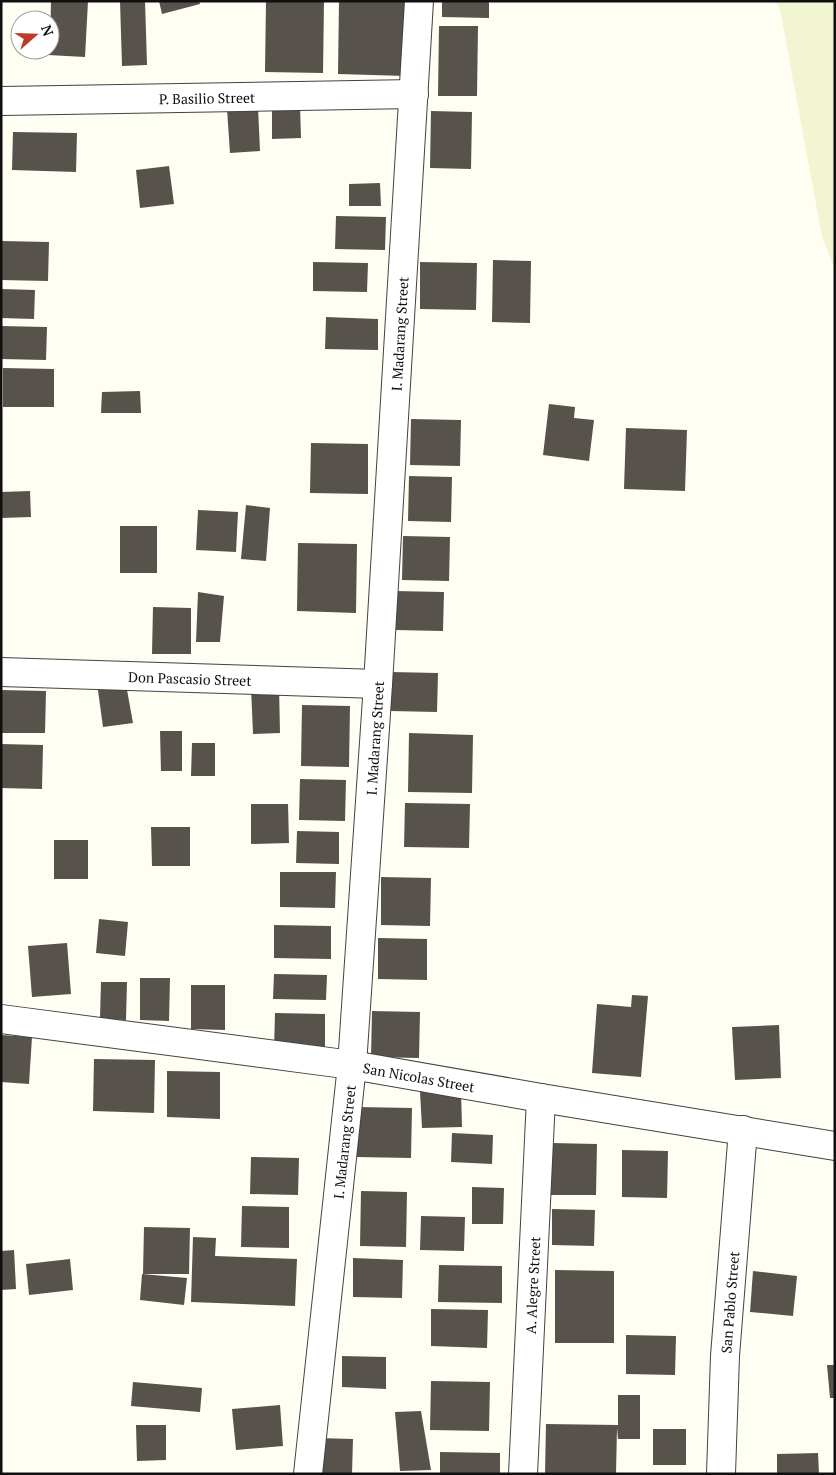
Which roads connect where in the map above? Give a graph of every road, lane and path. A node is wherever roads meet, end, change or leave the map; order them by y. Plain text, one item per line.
1 (419, 1) edge
2 (414, 94) junction
3 (1, 101) edge
4 (1, 672) edge
5 (378, 684) junction
6 (1, 1019) edge
7 (352, 1065) junction
8 (541, 1098) junction
9 (743, 1130) junction
10 (835, 1146) edge
11 (308, 1474) edge
12 (523, 1474) edge
13 (721, 1474) edge

1 - 2 street, I. Madarang Street
2 - 3 street, P. Basilio Street
2 - 5 street, I. Madarang Street
4 - 5 street, Don Pascasio Street
5 - 7 street, I. Madarang Street
6 - 7 street, San Nicolas Street
7 - 8 street, San Nicolas Street
7 - 11 street, I. Madarang Street
8 - 9 street, San Nicolas Street
8 - 12 street, A. Alegre Street
9 - 10 street, San Nicolas Street
9 - 13 street, San Pablo Street

